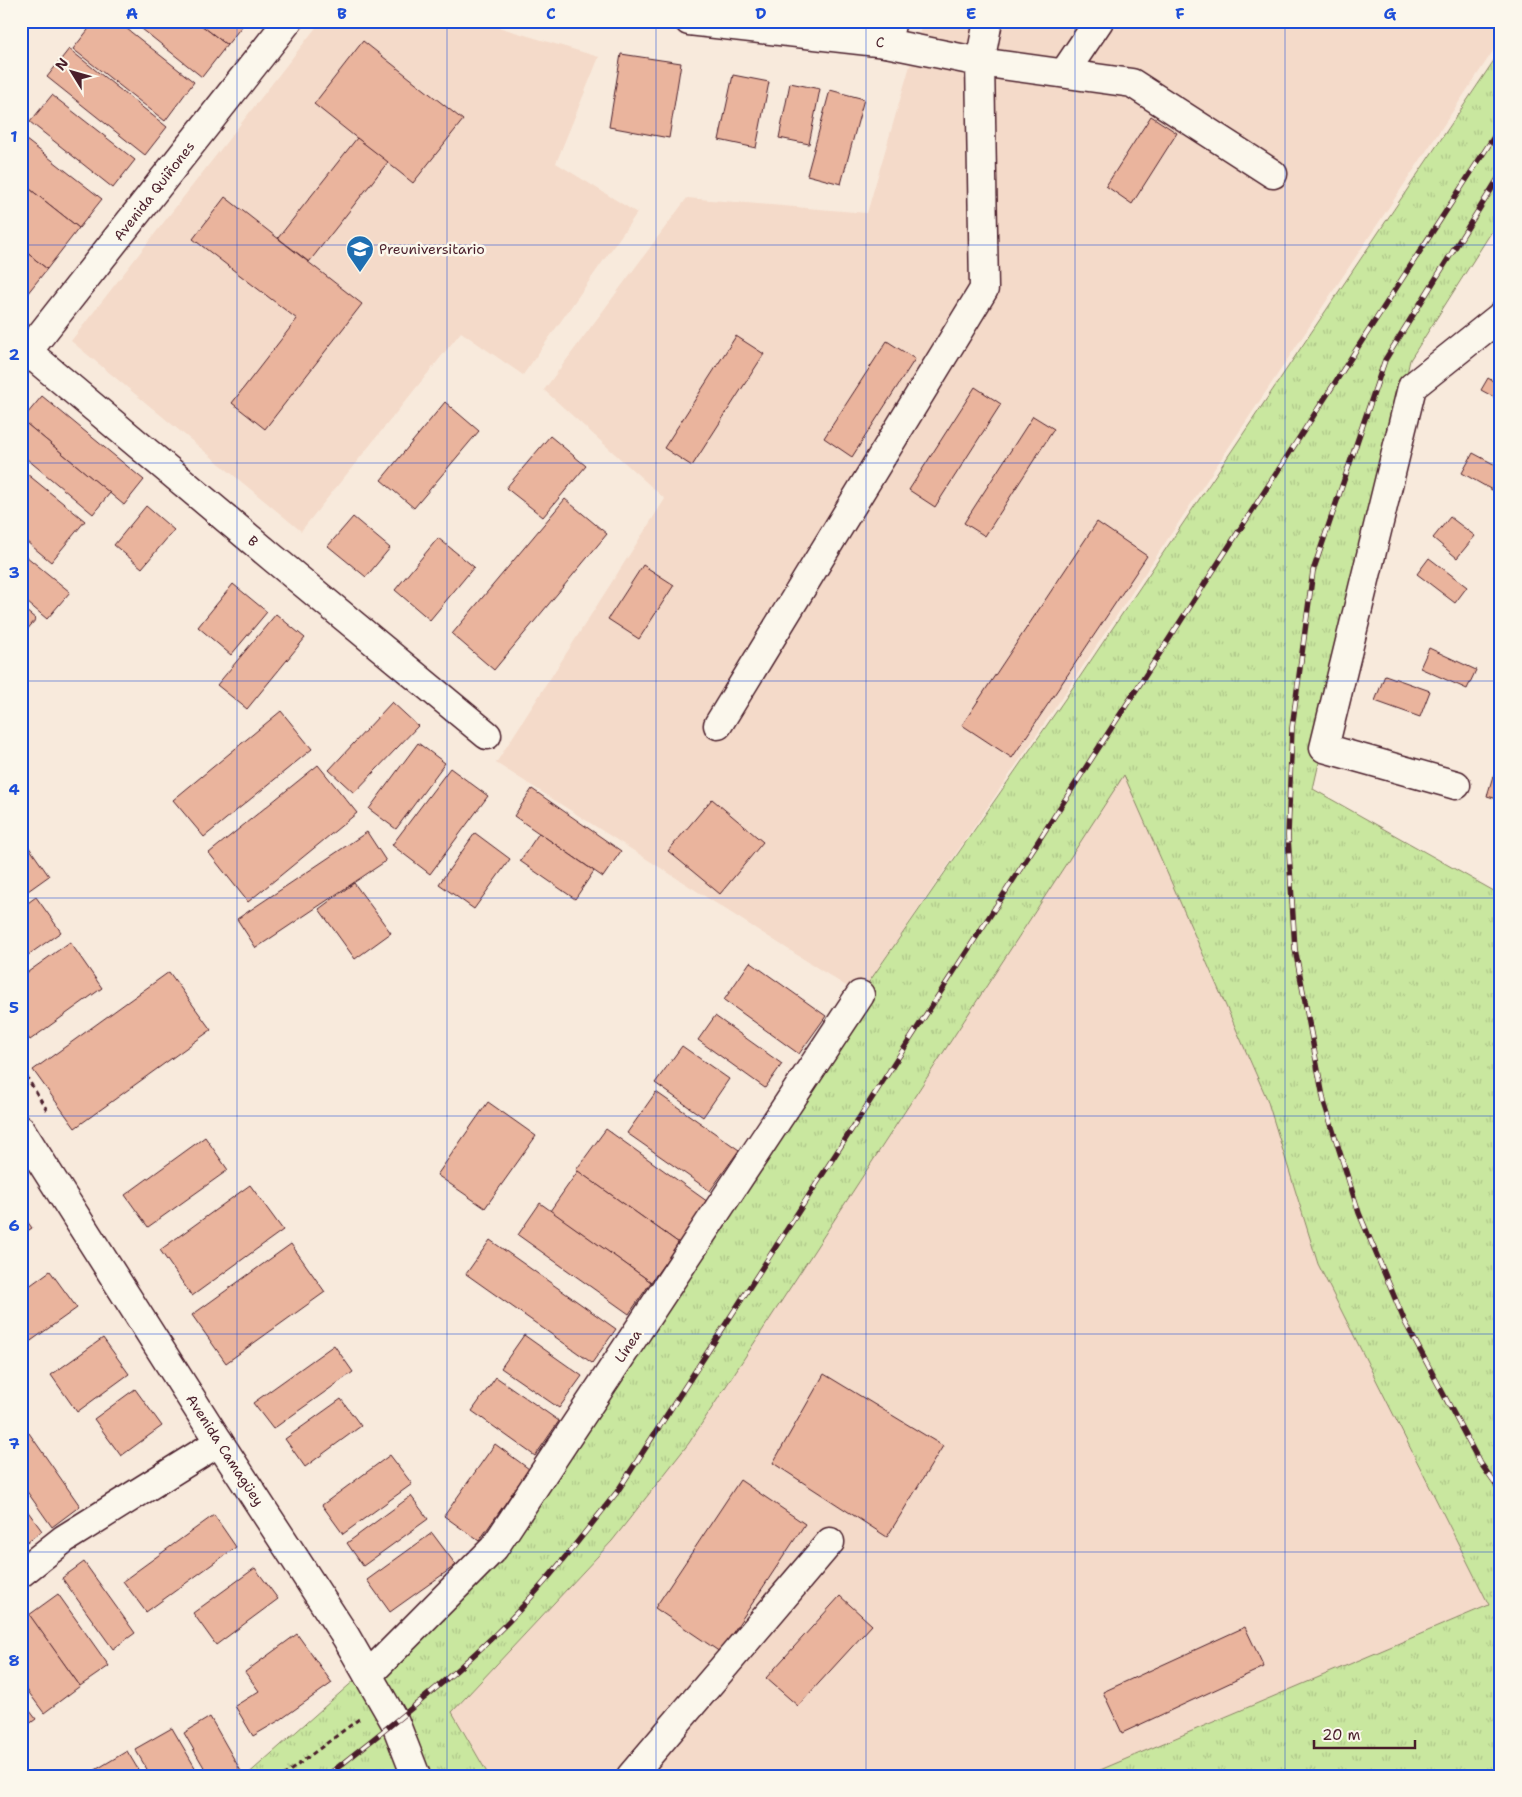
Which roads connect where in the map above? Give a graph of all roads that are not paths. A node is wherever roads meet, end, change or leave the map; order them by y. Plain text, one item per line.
1 (288, 21) edge
2 (689, 21) edge
3 (988, 21) edge
4 (1099, 21) edge
5 (889, 32) edge
6 (980, 62) junction
7 (1064, 73) junction
8 (1273, 174) dead end
9 (1501, 316) edge
10 (24, 353) edge
11 (718, 725) dead end
12 (487, 735) dead end
13 (1456, 785) dead end
14 (860, 995) dead end
15 (21, 1130) edge
16 (219, 1442) junction
17 (830, 1542) dead end
18 (21, 1573) edge
19 (368, 1675) junction
20 (416, 1776) edge
21 (631, 1776) edge

1 - 10 street, Avenida Quiñones
2 - 5 street, C
3 - 6 street
4 - 7 street
5 - 6 street, C
6 - 7 street, C
6 - 11 street
7 - 8 street, C
9 - 13 street
10 - 12 street, B
14 - 19 street, Línea
15 - 16 street, Avenida Camagüey
16 - 18 street
16 - 19 street, Avenida Camagüey
17 - 21 street
19 - 20 street, Avenida Camagüey

